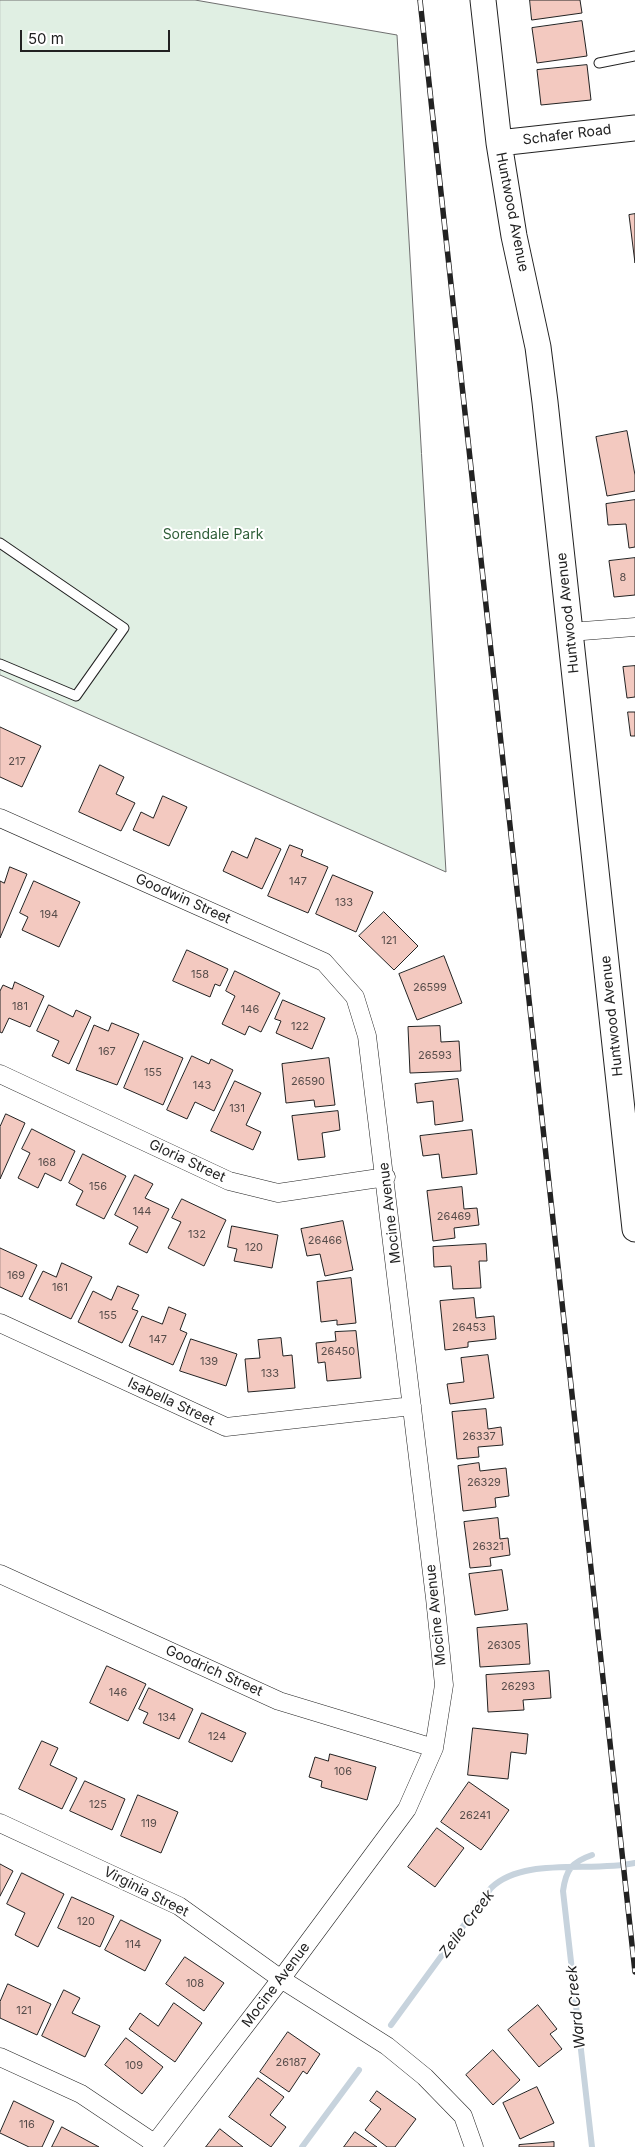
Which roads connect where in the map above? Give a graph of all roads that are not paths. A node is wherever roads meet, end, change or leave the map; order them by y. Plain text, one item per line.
1 (483, 0) edge
2 (635, 56) edge
3 (599, 63) dead end
4 (635, 128) edge
5 (499, 143) junction
6 (0, 543) edge
7 (635, 627) edge
8 (570, 632) junction
9 (0, 664) edge
10 (0, 818) edge
11 (355, 997) joint
12 (0, 1074) edge
13 (386, 1177) junction
14 (635, 1229) edge
15 (0, 1324) edge
16 (412, 1406) junction
17 (0, 1574) edge
18 (434, 1748) junction
19 (0, 1823) edge
20 (281, 1980) junction
21 (0, 2057) edge
22 (153, 2145) edge
23 (474, 2147) edge

1 - 5 street, Huntwood Avenue
2 - 3 lane
4 - 5 street, Schafer Road
5 - 8 street, Huntwood Avenue
6 - 9 lane
7 - 8 street
8 - 14 street, Huntwood Avenue
10 - 11 street, Goodwin Street
11 - 13 street, Mocine Avenue
12 - 13 street, Gloria Street
13 - 16 street, Mocine Avenue
15 - 16 street, Isabella Street
16 - 18 street, Mocine Avenue
17 - 18 street, Goodrich Street
18 - 20 street, Mocine Avenue
19 - 20 street, Virginia Street
20 - 22 street, Mocine Avenue
20 - 23 street, Virginia Street
21 - 22 street

